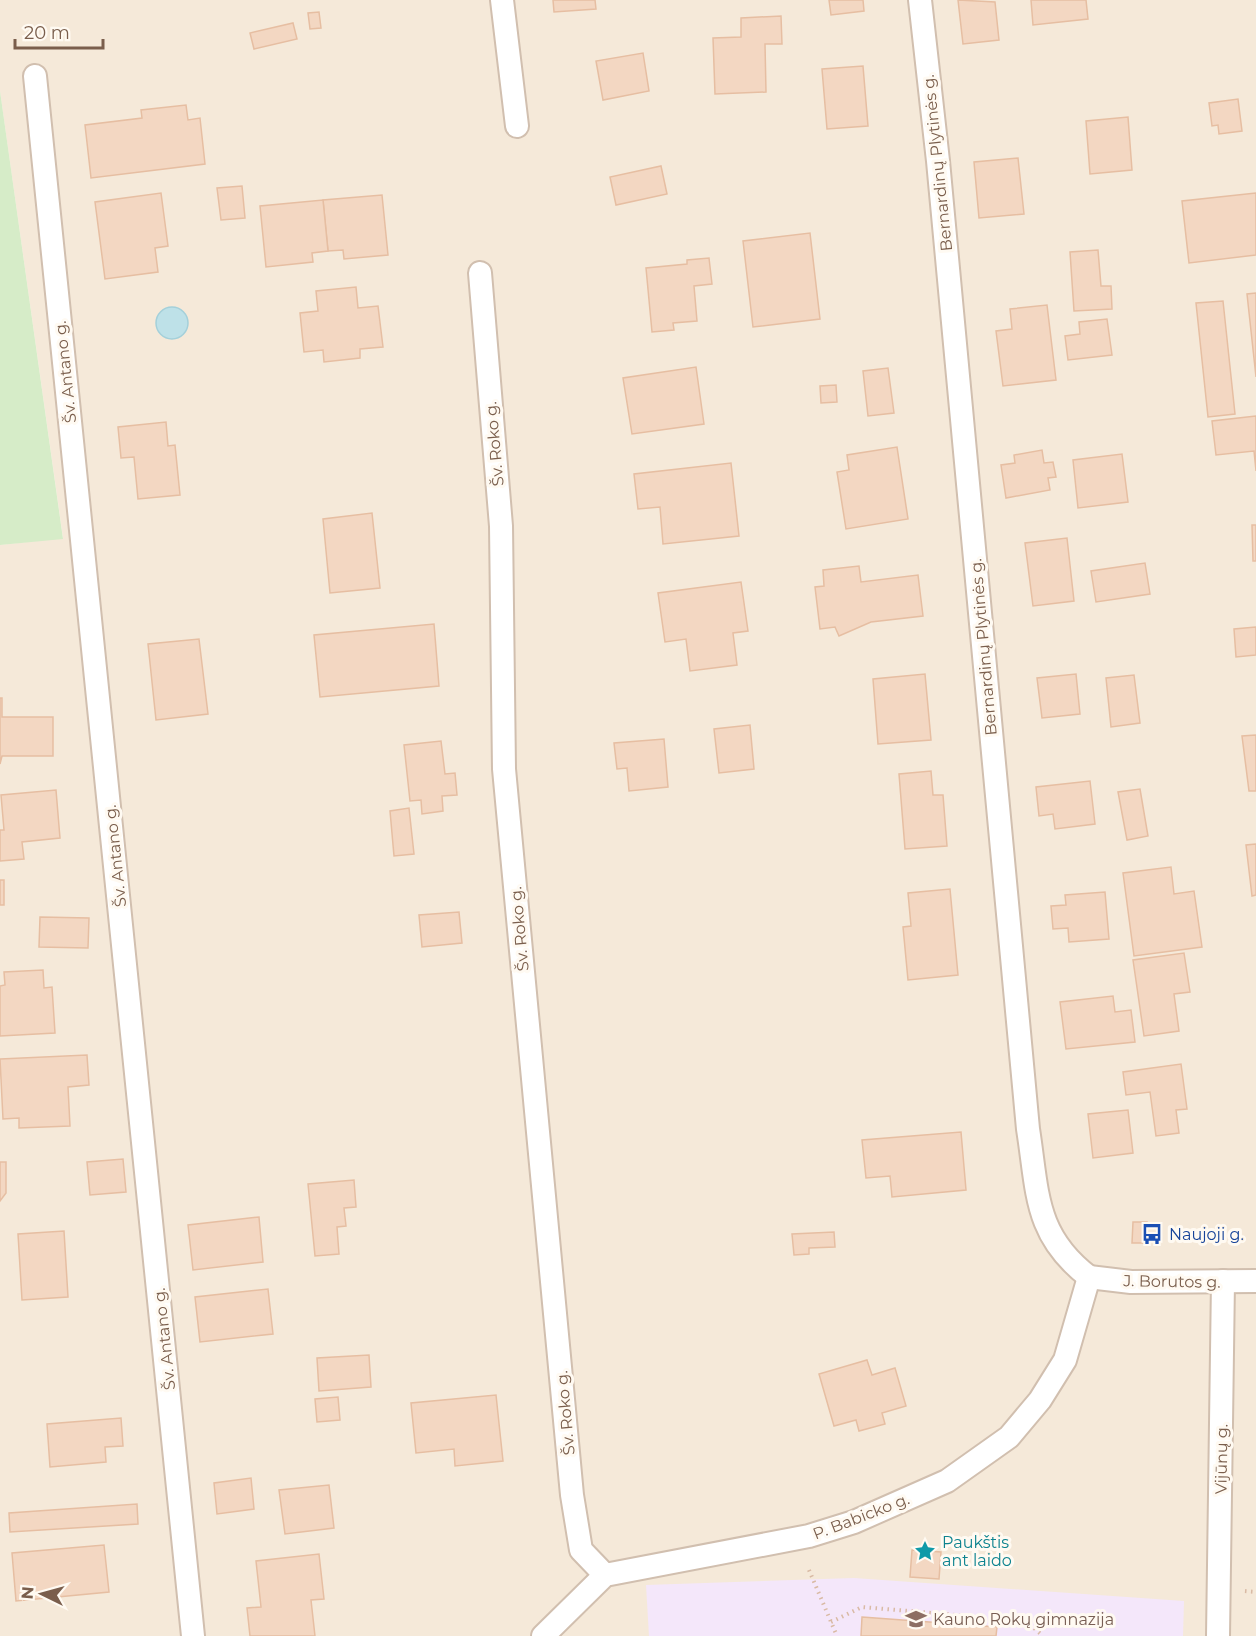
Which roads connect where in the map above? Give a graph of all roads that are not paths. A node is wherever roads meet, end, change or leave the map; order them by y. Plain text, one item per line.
1 (502, 0) edge
2 (920, 0) edge
3 (35, 76) dead end
4 (517, 126) dead end
5 (480, 273) dead end
6 (1089, 1277) junction
7 (1223, 1281) junction
8 (1256, 1281) edge
9 (605, 1575) junction
10 (193, 1636) edge
11 (543, 1636) edge
12 (1218, 1636) edge

1 - 4 street
2 - 6 street, Bernardinų Plytinės g.
3 - 10 street, Šv. Antano g.
5 - 9 street, Šv. Roko g.
6 - 7 street, J. Borutos g.
6 - 9 street, P. Babicko g.
7 - 8 street, J. Borutos g.
7 - 12 street, Vijūnų g.
9 - 11 street

